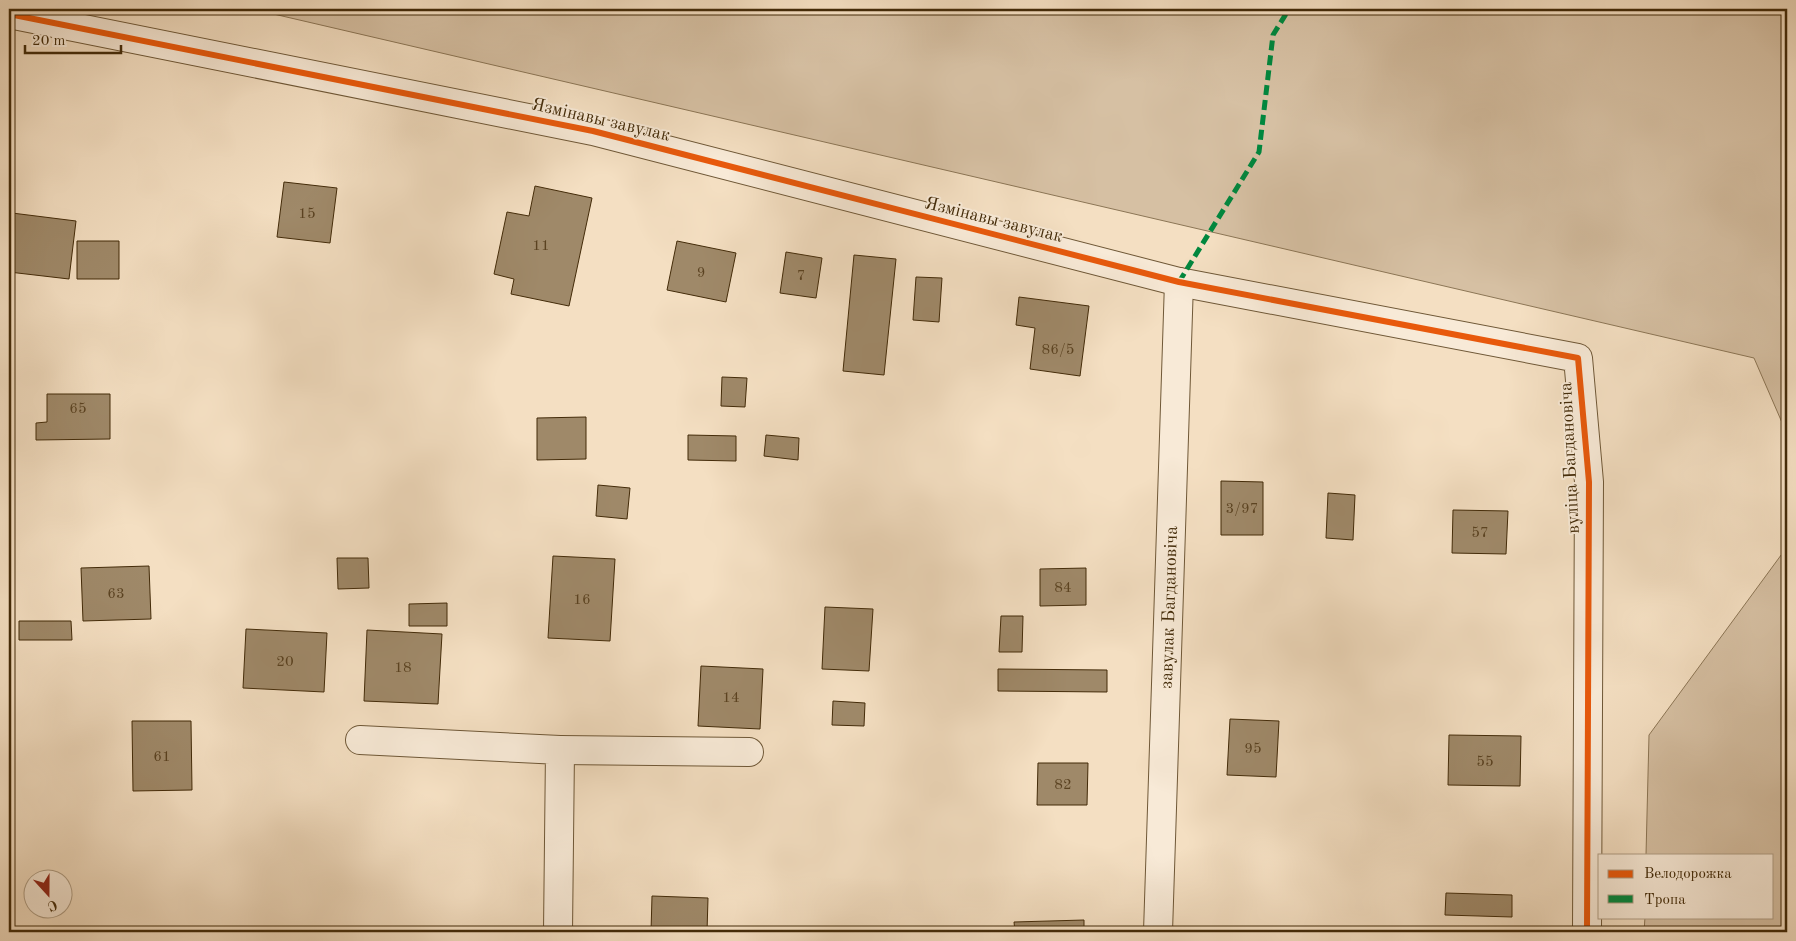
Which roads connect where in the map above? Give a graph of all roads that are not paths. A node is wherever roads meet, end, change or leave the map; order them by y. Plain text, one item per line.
1 (9, 14) edge
2 (1179, 282) junction
3 (360, 740) dead end
4 (560, 750) junction
5 (750, 752) dead end
6 (558, 932) edge
7 (1158, 932) edge
8 (1587, 932) edge

1 - 2 street, Язмінавы завулак
2 - 7 street, завулак Багдановіча
2 - 8 street, вуліца Багдановіча
3 - 4 street
4 - 5 street
4 - 6 street

